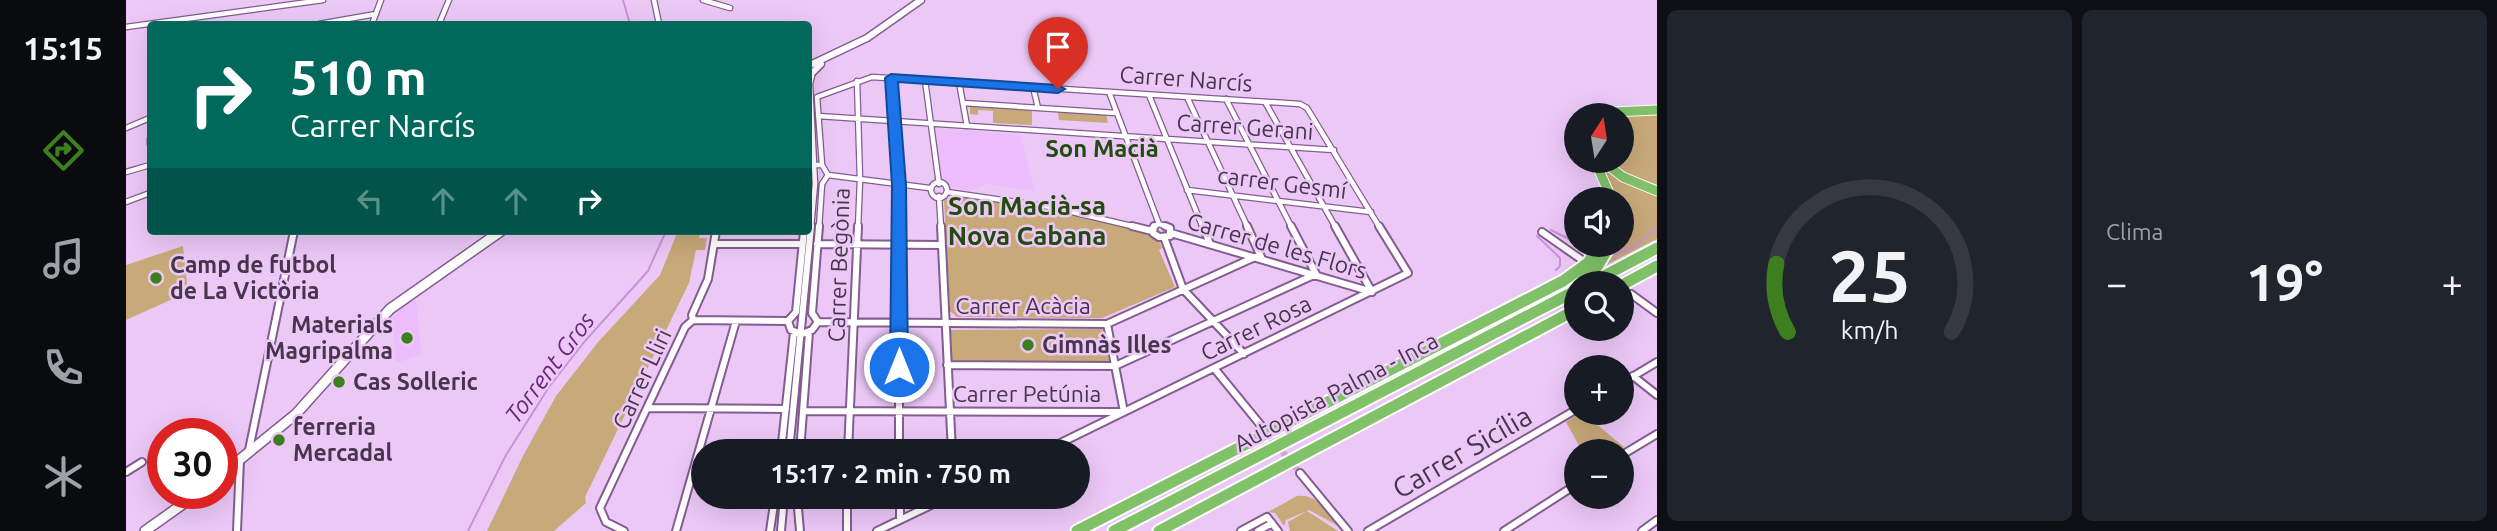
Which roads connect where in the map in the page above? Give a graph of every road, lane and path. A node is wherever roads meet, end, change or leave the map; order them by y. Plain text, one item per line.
1 (323, 0) edge
2 (381, 0) edge
3 (449, 0) edge
4 (654, 0) edge
5 (703, 0) edge
6 (921, 0) edge
7 (730, 8) dead end
8 (376, 14) junction
9 (170, 21) edge
10 (336, 21) edge
11 (373, 21) edge
12 (440, 21) edge
13 (658, 21) edge
14 (147, 24) edge
15 (126, 27) edge
16 (812, 73) edge
17 (891, 78) junction
18 (925, 80) junction
19 (857, 81) junction
20 (959, 82) junction
21 (1033, 87) junction
22 (1109, 92) junction
23 (1149, 94) junction
24 (1187, 97) junction
25 (1226, 99) junction
26 (1265, 102) junction
27 (963, 103) junction
28 (1038, 108) junction
29 (812, 111) edge
30 (1657, 111) edge
31 (1634, 112) edge
32 (1116, 113) junction
33 (818, 116) junction
34 (147, 119) edge
35 (858, 119) junction
36 (893, 121) junction
37 (931, 124) junction
38 (967, 126) junction
39 (126, 128) edge
40 (1125, 136) junction
41 (1166, 139) junction
42 (1208, 142) junction
43 (1249, 145) junction
44 (1292, 148) junction
45 (1334, 150) junction
46 (815, 165) edge
47 (147, 166) edge
48 (126, 172) edge
49 (1618, 173) edge
50 (828, 175) junction
51 (860, 180) junction
52 (939, 184) junction
53 (812, 185) edge
54 (899, 185) junction
55 (929, 188) junction
56 (1187, 190) junction
57 (1657, 191) edge
58 (947, 192) junction
59 (147, 194) edge
60 (1233, 195) junction
61 (939, 196) junction
62 (1278, 200) junction
63 (126, 202) edge
64 (1324, 206) junction
65 (1371, 212) junction
66 (1159, 224) junction
67 (1152, 231) junction
68 (1542, 232) dead end
69 (1171, 233) junction
70 (293, 235) edge
71 (495, 235) edge
72 (715, 235) edge
73 (803, 235) edge
74 (809, 235) edge
75 (1164, 237) junction
76 (714, 244) junction
77 (802, 244) junction
78 (817, 244) junction
79 (858, 244) junction
80 (1210, 244) junction
81 (900, 245) junction
82 (941, 245) junction
83 (1657, 248) edge
84 (1255, 257) junction
85 (1591, 257) edge
86 (1263, 259) junction
87 (1582, 260) dead end
88 (1657, 266) edge
89 (1614, 271) edge
90 (1316, 274) junction
91 (1634, 278) edge
92 (1183, 289) junction
93 (1372, 292) junction
94 (1564, 294) edge
95 (1634, 296) edge
96 (804, 311) junction
97 (796, 313) junction
98 (812, 313) junction
99 (1657, 313) edge
100 (1564, 316) edge
101 (693, 320) junction
102 (736, 321) junction
103 (788, 321) junction
104 (1214, 321) junction
105 (818, 322) junction
106 (854, 322) junction
107 (898, 323) junction
108 (945, 323) junction
109 (1107, 324) junction
110 (794, 332) junction
111 (805, 333) junction
112 (1244, 354) junction
113 (1657, 362) edge
114 (947, 365) junction
115 (1115, 366) junction
116 (1214, 368) junction
117 (1634, 375) edge
118 (1634, 377) edge
119 (1657, 395) edge
120 (647, 408) junction
121 (711, 409) junction
122 (786, 409) junction
123 (804, 411) junction
124 (849, 411) junction
125 (899, 411) junction
126 (950, 411) junction
127 (1124, 412) junction
128 (1564, 418) edge
129 (1263, 428) tunnel mouth
130 (1657, 434) edge
131 (783, 439) edge
132 (791, 439) edge
133 (801, 439) edge
134 (848, 439) edge
135 (899, 439) edge
136 (951, 439) edge
137 (1069, 439) edge
138 (1634, 448) edge
139 (244, 457) junction
140 (142, 462) dead end
141 (238, 462) edge
142 (126, 472) edge
143 (1300, 473) tunnel mouth
144 (1564, 492) edge
145 (176, 509) edge
146 (773, 509) edge
147 (783, 509) edge
148 (798, 509) edge
149 (847, 509) edge
150 (900, 509) edge
151 (923, 509) edge
152 (900, 520) junction
153 (1657, 520) edge
154 (1272, 523) junction
155 (145, 531) edge
156 (237, 531) edge
157 (624, 531) edge
158 (676, 531) edge
159 (770, 531) edge
160 (781, 531) edge
161 (800, 531) edge
162 (847, 531) edge
163 (877, 531) edge
164 (1077, 531) edge
165 (1114, 531) edge
166 (1160, 531) edge
167 (1241, 531) edge
168 (1258, 531) edge
169 (1279, 531) edge
170 (1348, 531) edge
171 (1368, 531) edge
172 (1504, 531) edge
173 (1642, 531) edge

1 - 9 street
2 - 8 street
3 - 12 street
4 - 13 street
5 - 7 street
6 - 16 street
8 - 10 street
8 - 11 street
14 - 15 street
17 - 18 street, Carrer Narcís
17 - 19 street, Carrer Narcís
17 - 36 street
18 - 20 street, Carrer Narcís
18 - 37 street
19 - 33 street, Carrer Narcís
19 - 35 street, Carrer Begònia
20 - 21 street, Carrer Narcís
20 - 27 street
21 - 22 street, Carrer Narcís
21 - 28 street
22 - 23 street, Carrer Narcís
22 - 32 street
23 - 24 street, Carrer Narcís
23 - 41 street
24 - 25 street, Carrer Narcís
24 - 42 street
25 - 26 street, Carrer Narcís
25 - 43 street
26 - 44 street
26 - 45 street, Carrer Narcís
27 - 28 street
27 - 38 street
28 - 32 street
29 - 46 street
30 - 31 highway
32 - 40 street
33 - 35 street, Carrer Gerani
33 - 46 street
34 - 39 street
35 - 36 street, Carrer Gerani
35 - 51 street, Carrer Begònia
36 - 37 street, Carrer Gerani
36 - 54 street
37 - 38 street, Carrer Gerani
37 - 52 street
38 - 40 street, Carrer Gerani
40 - 41 street, Carrer Gerani
40 - 66 street
41 - 42 street, Carrer Gerani
41 - 56 street
42 - 43 street, Carrer Gerani
42 - 60 street
43 - 44 street, Carrer Gerani
43 - 62 street
44 - 45 street, Carrer Gerani
44 - 64 street
45 - 65 street
46 - 50 street
46 - 53 street
47 - 48 street
49 - 57 highway
50 - 51 street
50 - 53 street
51 - 54 street
51 - 79 street, Carrer Begònia
52 - 55 street
52 - 58 street
53 - 78 street
54 - 55 street
54 - 81 street
55 - 61 street
56 - 60 street, carrer Gesmí
56 - 80 street
58 - 61 street
58 - 67 street, Carrer de les Flors
59 - 63 street
60 - 62 street, carrer Gesmí
60 - 86 street
61 - 82 street
62 - 64 street, carrer Gesmí
62 - 90 street
64 - 65 street, carrer Gesmí
64 - 93 street
65 - 93 street, Carrer Rosa
66 - 67 street
66 - 69 street
67 - 75 street, Carrer de les Flors
68 - 87 street
69 - 75 street
69 - 80 street, Carrer de les Flors
70 - 139 street
71 - 139 street
72 - 76 street, Carrer Lliri
73 - 77 street
74 - 96 street
75 - 92 street
76 - 77 street
76 - 101 street, Carrer Lliri
77 - 97 street
78 - 79 street
78 - 98 street
79 - 81 street
79 - 106 street, Carrer Begònia
80 - 84 street, Carrer de les Flors
81 - 82 street
81 - 107 street
82 - 108 street
83 - 89 highway
84 - 86 street, Carrer de les Flors
84 - 92 street, Carrer Acàcia
85 - 164 highway
86 - 90 street, Carrer de les Flors
88 - 91 highway
90 - 93 street, Carrer de les Flors
90 - 104 street
92 - 104 street
92 - 109 street, Carrer Acàcia
93 - 112 street, Carrer Rosa
94 - 165 highway, Autopista Palma - Inca
95 - 99 street
96 - 97 street
96 - 98 street
96 - 111 street
97 - 103 street
98 - 105 street
100 - 166 highway, Autopista Palma - Inca
101 - 102 street
101 - 120 street, Carrer Lliri
102 - 103 street
102 - 121 street
103 - 110 street
104 - 112 street
104 - 115 street
105 - 106 street, Carrer Acàcia
105 - 111 street
106 - 107 street, Carrer Acàcia
106 - 124 street, Carrer Begònia
107 - 108 street, Carrer Acàcia
107 - 125 street
108 - 109 street, Carrer Acàcia
108 - 114 street
109 - 115 street
110 - 111 street
110 - 122 street
111 - 123 street
111 - 132 street
112 - 116 street, Carrer Rosa
113 - 117 street
114 - 115 street
114 - 126 street
115 - 127 street
116 - 127 street, Carrer Rosa
116 - 129 street
118 - 119 street
120 - 121 street
120 - 157 street, Carrer Lliri
121 - 122 street
121 - 158 street
122 - 131 street
123 - 124 street, Carrer Petúnia
123 - 133 street
124 - 125 street, Carrer Petúnia
124 - 134 street, Carrer Begònia
125 - 126 street, Carrer Petúnia
125 - 135 street
126 - 127 street, Carrer Petúnia
126 - 136 street
127 - 137 street, Carrer Rosa
128 - 171 street, Carrer Sicília
130 - 138 street
139 - 141 street
139 - 156 street
140 - 142 street
143 - 170 street
144 - 172 street
145 - 155 street
146 - 159 street
147 - 160 street
148 - 161 street
149 - 162 street
150 - 152 street
151 - 152 street
152 - 163 street
153 - 173 street
154 - 167 street
154 - 168 street
154 - 169 street

